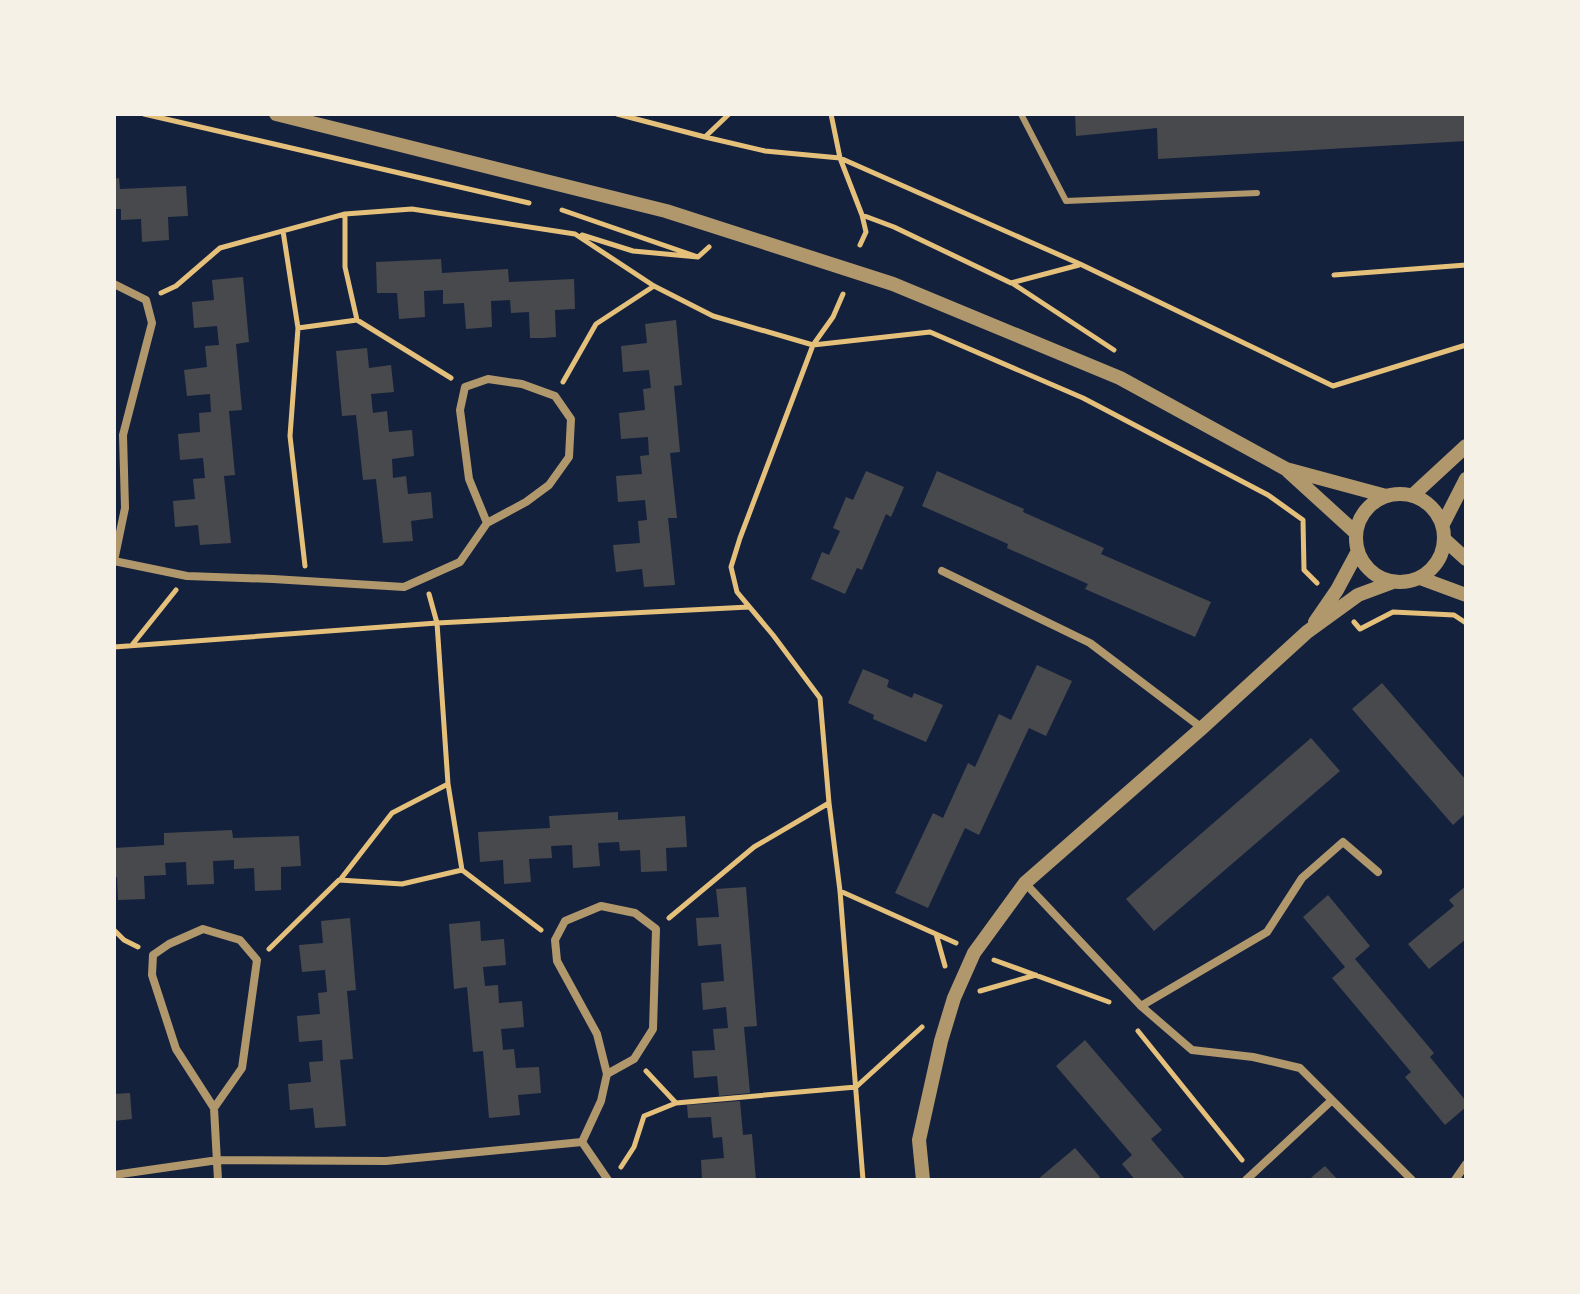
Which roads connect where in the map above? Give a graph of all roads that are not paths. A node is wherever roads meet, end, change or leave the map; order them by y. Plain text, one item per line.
1 (276, 114) edge
2 (1021, 114) edge
3 (306, 118) edge
4 (1257, 193) dead end
5 (114, 284) edge
6 (118, 434) edge
7 (1466, 446) edge
8 (1286, 469) junction
9 (1466, 479) edge
10 (1413, 495) junction
11 (1386, 496) junction
12 (487, 523) junction
13 (1443, 524) junction
14 (1356, 533) junction
15 (1445, 540) junction
16 (1358, 551) junction
17 (1466, 559) edge
18 (114, 561) edge
19 (942, 571) dead end
20 (1420, 578) junction
21 (1393, 582) junction
22 (1466, 595) edge
23 (1337, 602) junction
24 (1202, 728) junction
25 (1378, 872) dead end
26 (1025, 883) junction
27 (1141, 1006) junction
28 (607, 1074) junction
29 (1332, 1100) junction
30 (214, 1108) junction
31 (582, 1142) junction
32 (218, 1160) junction
33 (1466, 1164) edge
34 (114, 1175) edge
35 (1249, 1177) edge
36 (218, 1180) edge
37 (608, 1180) edge
38 (923, 1180) edge
39 (1412, 1180) edge
40 (1455, 1180) edge

1 - 3 street
2 - 4 lane
3 - 8 street
5 - 6 street
6 - 18 street
7 - 10 street
8 - 11 street
8 - 14 street
9 - 13 street
10 - 11 street
10 - 13 street
11 - 14 street
12 - 12 street
12 - 18 street
13 - 15 street
14 - 16 street
15 - 17 street
15 - 20 street
16 - 21 street
16 - 23 street
19 - 24 street
20 - 21 street
20 - 22 street
21 - 23 street
23 - 24 street
24 - 26 street
25 - 27 street
26 - 27 street
26 - 38 street
27 - 29 street
28 - 28 street
28 - 31 street
29 - 35 street
29 - 39 street
30 - 30 street
30 - 32 street
31 - 32 street
31 - 37 street
32 - 34 street
32 - 36 street
33 - 40 street

